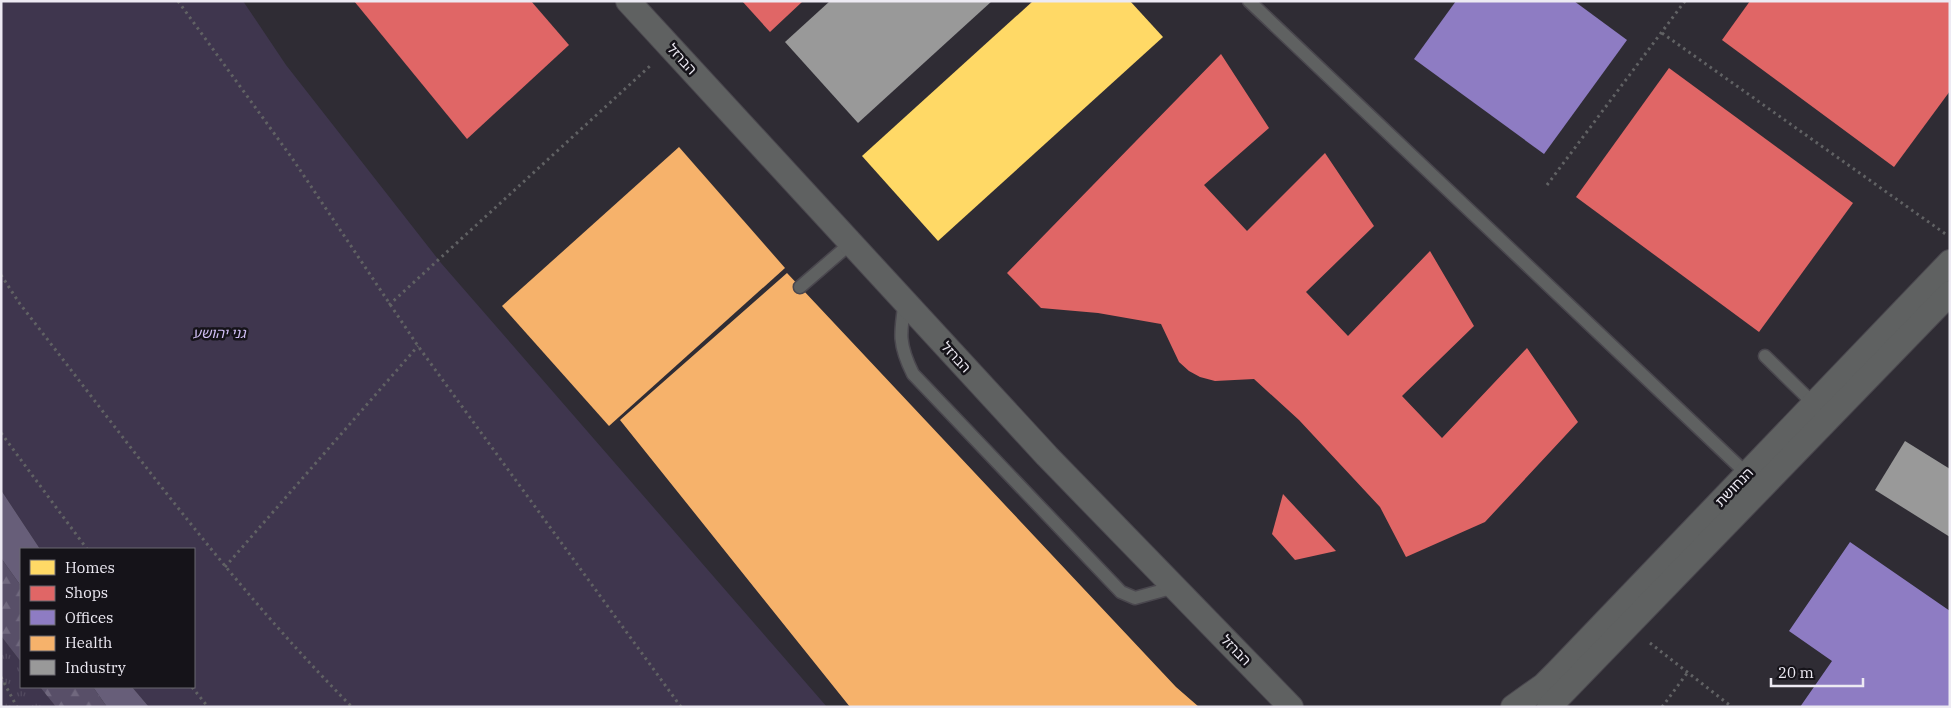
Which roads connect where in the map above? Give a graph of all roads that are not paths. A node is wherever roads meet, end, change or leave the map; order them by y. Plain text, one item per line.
1 (628, 1) edge
2 (1250, 1) edge
3 (851, 243) junction
4 (1950, 262) edge
5 (800, 287) dead end
6 (1950, 293) edge
7 (905, 301) junction
8 (1765, 356) dead end
9 (1814, 404) junction
10 (1746, 474) junction
11 (1176, 587) junction
12 (1291, 707) edge
13 (1513, 707) edge
14 (1550, 707) edge

1 - 3 street, הברזל
2 - 10 lane
3 - 5 lane
3 - 7 street, הברזל
4 - 9 street, הנחושת
6 - 14 street, הנחושת
7 - 11 street, הברזל
7 - 11 lane
8 - 9 lane
9 - 10 street, הנחושת
10 - 13 street, הנחושת
11 - 12 street, הברזל

